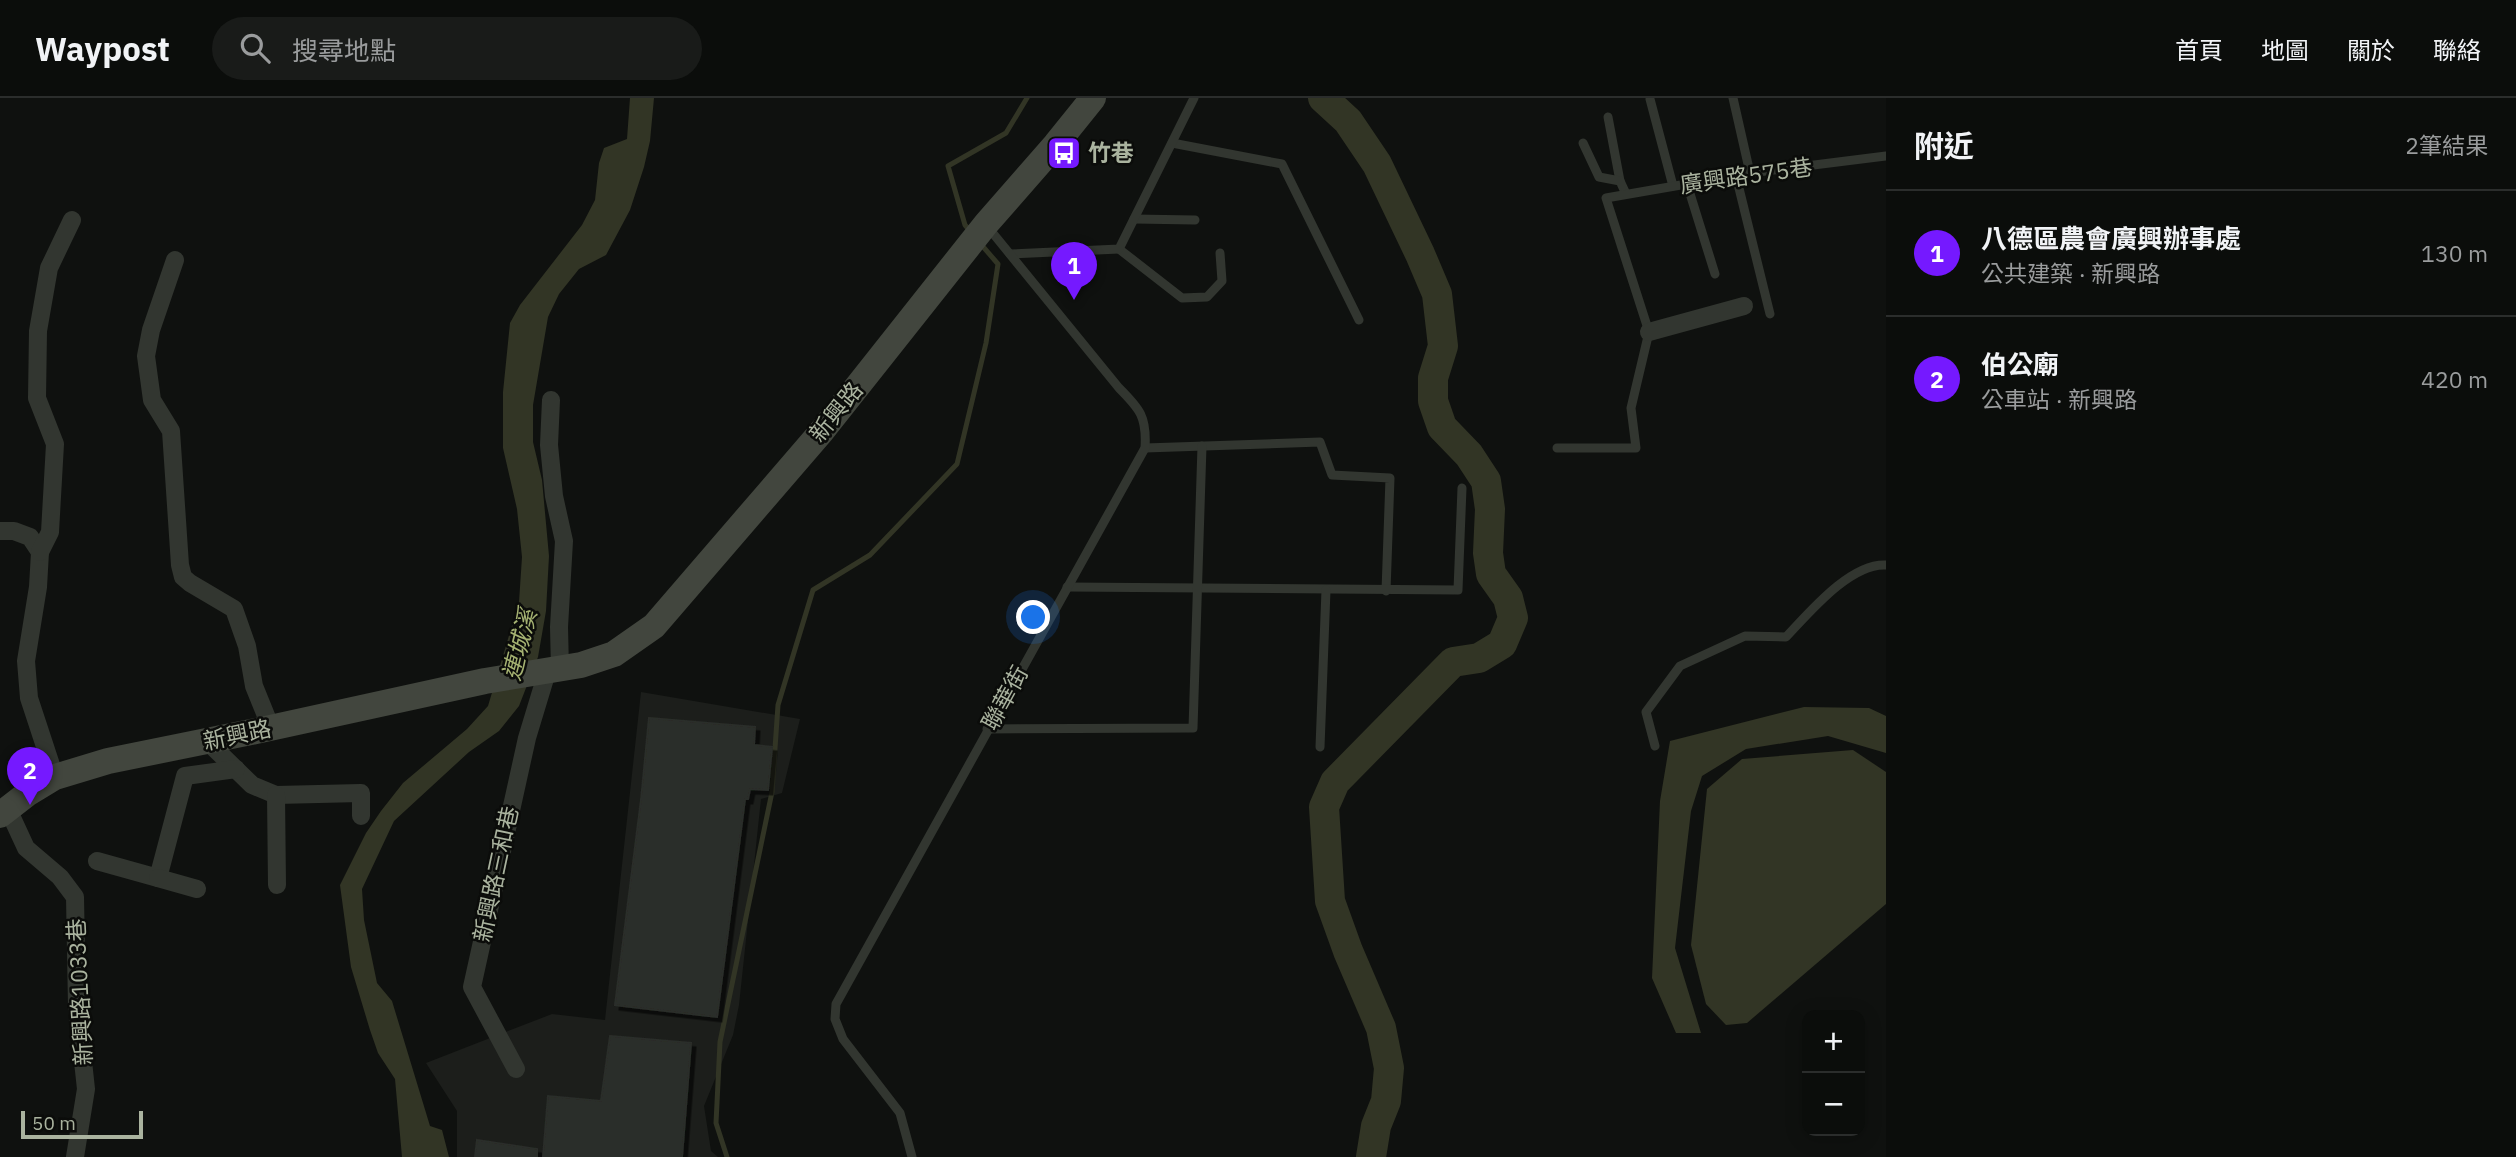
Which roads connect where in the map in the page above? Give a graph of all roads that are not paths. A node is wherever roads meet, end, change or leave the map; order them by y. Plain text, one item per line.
1 (1093, 98) edge
2 (1194, 98) edge
3 (1733, 98) edge
4 (1650, 99) edge
5 (1608, 117) dead end
6 (1172, 143) junction
7 (1583, 143) dead end
8 (1886, 156) edge
9 (1750, 173) junction
10 (1736, 176) junction
11 (1620, 181) junction
12 (1687, 184) junction
13 (1673, 186) junction
14 (1626, 194) junction
15 (1134, 219) junction
16 (72, 220) dead end
17 (1195, 220) dead end
18 (979, 233) junction
19 (1119, 249) junction
20 (1220, 253) dead end
21 (1010, 254) junction
22 (175, 260) dead end
23 (1715, 274) dead end
24 (1744, 306) dead end
25 (1770, 314) dead end
26 (1359, 320) dead end
27 (1649, 332) junction
28 (551, 400) dead end
29 (1202, 446) junction
30 (1145, 448) junction
31 (1556, 448) dead end
32 (1462, 488) dead end
33 (0, 531) edge
34 (40, 552) junction
35 (1886, 565) edge
36 (1067, 587) junction
37 (1198, 588) junction
38 (1326, 590) junction
39 (1386, 591) junction
40 (549, 671) junction
41 (271, 728) junction
42 (987, 729) junction
43 (208, 741) junction
44 (1655, 746) dead end
45 (1320, 747) dead end
46 (236, 769) junction
47 (55, 777) junction
48 (276, 795) junction
49 (4, 812) edge
50 (361, 816) dead end
51 (97, 861) dead end
52 (158, 878) junction
53 (277, 885) dead end
54 (197, 889) dead end
55 (516, 1069) dead end
56 (75, 1157) edge
57 (912, 1157) edge

1 - 18 street, 新興路
2 - 6 lane
3 - 9 lane
4 - 13 lane
5 - 11 lane
6 - 15 lane
6 - 26 lane
7 - 11 lane
8 - 9 lane, 廣興路575巷
9 - 10 lane, 廣興路575巷
10 - 12 lane, 廣興路575巷
10 - 25 lane
11 - 14 lane
12 - 13 lane, 廣興路575巷
12 - 23 lane
13 - 14 lane, 廣興路575巷
14 - 27 lane, 廣興路575巷
15 - 17 lane
15 - 19 lane
16 - 34 street
18 - 21 lane
18 - 40 street, 新興路
19 - 20 lane
19 - 21 lane
21 - 30 lane
22 - 41 street
24 - 27 street
27 - 31 lane
28 - 40 street, 新興路三和巷
29 - 30 lane
29 - 37 lane
29 - 39 lane
30 - 36 lane, 聯華街
32 - 39 lane
33 - 34 street
34 - 47 street
35 - 44 lane
36 - 37 lane
36 - 42 lane, 聯華街
37 - 38 lane
37 - 42 lane
38 - 39 lane
38 - 45 lane
40 - 41 street, 新興路
40 - 55 street, 新興路三和巷
41 - 43 street, 新興路
42 - 57 lane, 聯華街
43 - 46 street
43 - 47 street, 新興路
46 - 48 street
46 - 52 street
47 - 49 street, 新興路
48 - 50 street
48 - 53 street
49 - 56 street, 新興路1033巷
51 - 52 street
52 - 54 street

